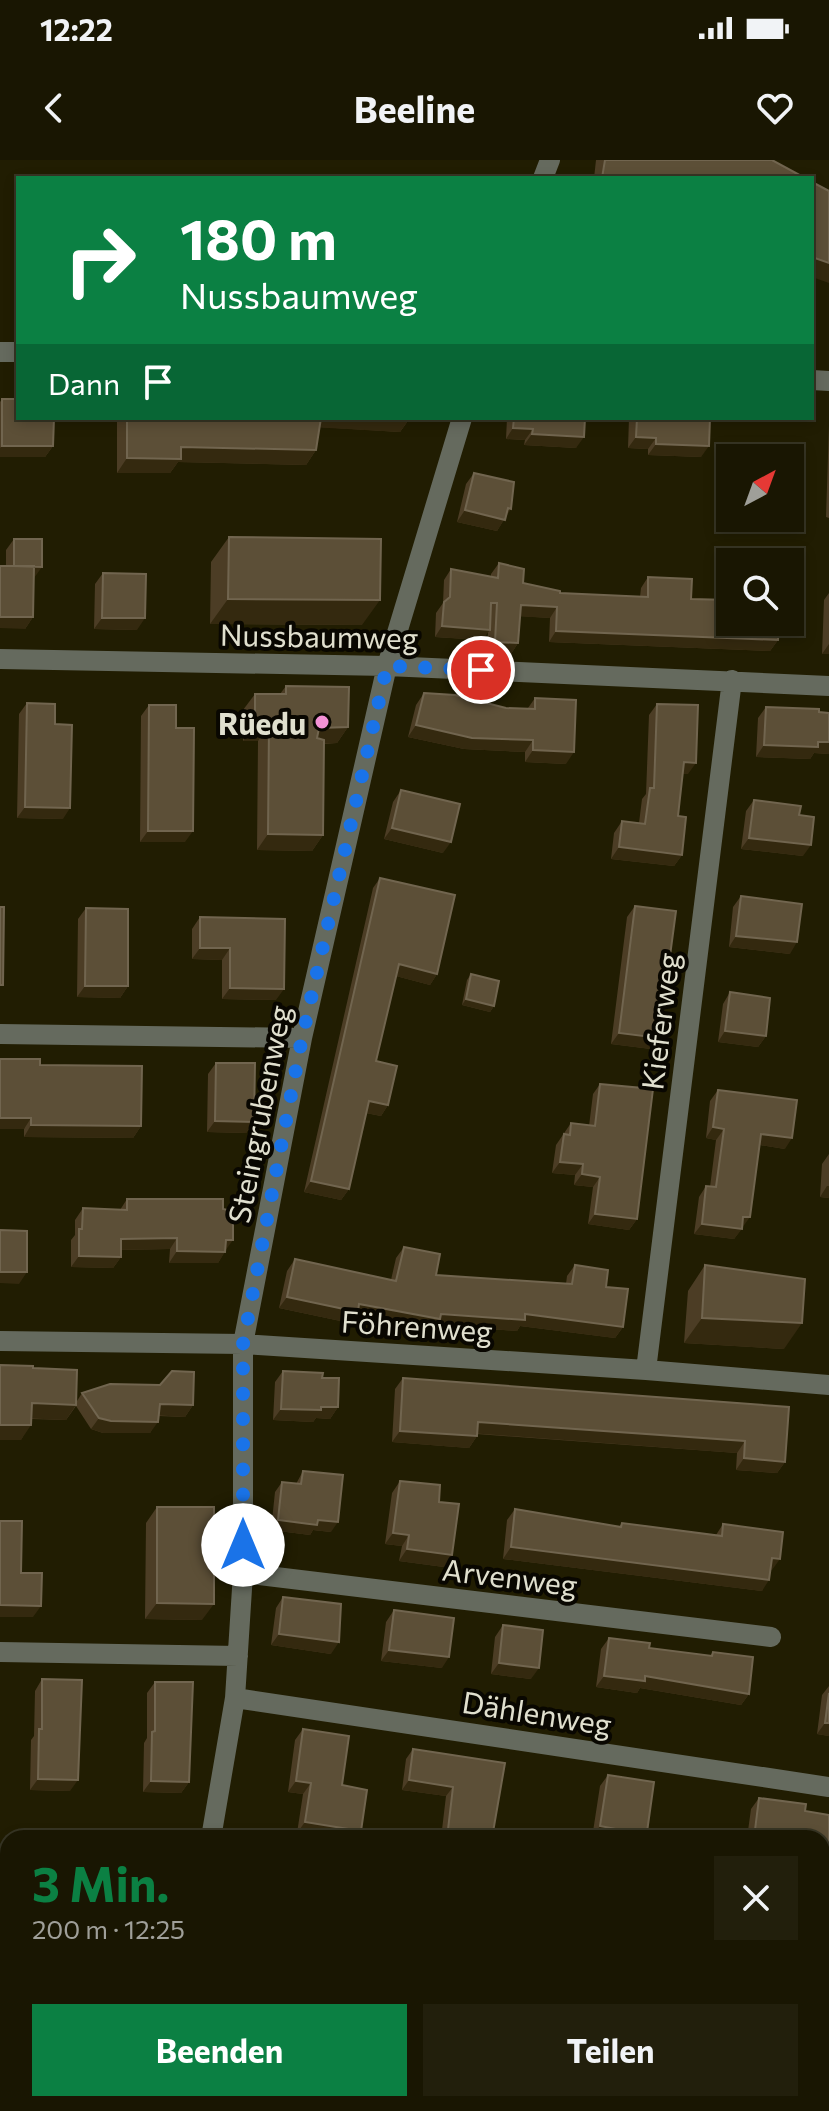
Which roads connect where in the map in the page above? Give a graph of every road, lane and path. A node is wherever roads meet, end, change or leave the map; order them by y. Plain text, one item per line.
1 (461, 420) edge
2 (0, 659) edge
3 (387, 666) junction
4 (732, 680) junction
5 (829, 686) edge
6 (0, 1034) edge
7 (302, 1038) junction
8 (0, 1341) edge
9 (243, 1344) junction
10 (646, 1370) junction
11 (829, 1385) edge
12 (243, 1573) junction
13 (771, 1637) dead end
14 (0, 1652) edge
15 (238, 1656) junction
16 (235, 1698) junction
17 (829, 1787) edge
18 (212, 1830) edge

1 - 3 street, Steingrubenweg
2 - 3 street, Nussbaumweg
3 - 4 street, Nussbaumweg
3 - 7 street, Steingrubenweg
4 - 5 street, Nussbaumweg
4 - 10 street, Kieferweg
6 - 7 street
7 - 9 street, Steingrubenweg
8 - 9 street, Föhrenweg
9 - 10 street, Föhrenweg
9 - 12 street, Steingrubenweg
10 - 11 street, Föhrenweg
12 - 13 street, Arvenweg
12 - 15 street, Steingrubenweg
14 - 15 street
15 - 16 street, Steingrubenweg
16 - 17 street, Dählenweg
16 - 18 street, Steingrubenweg

